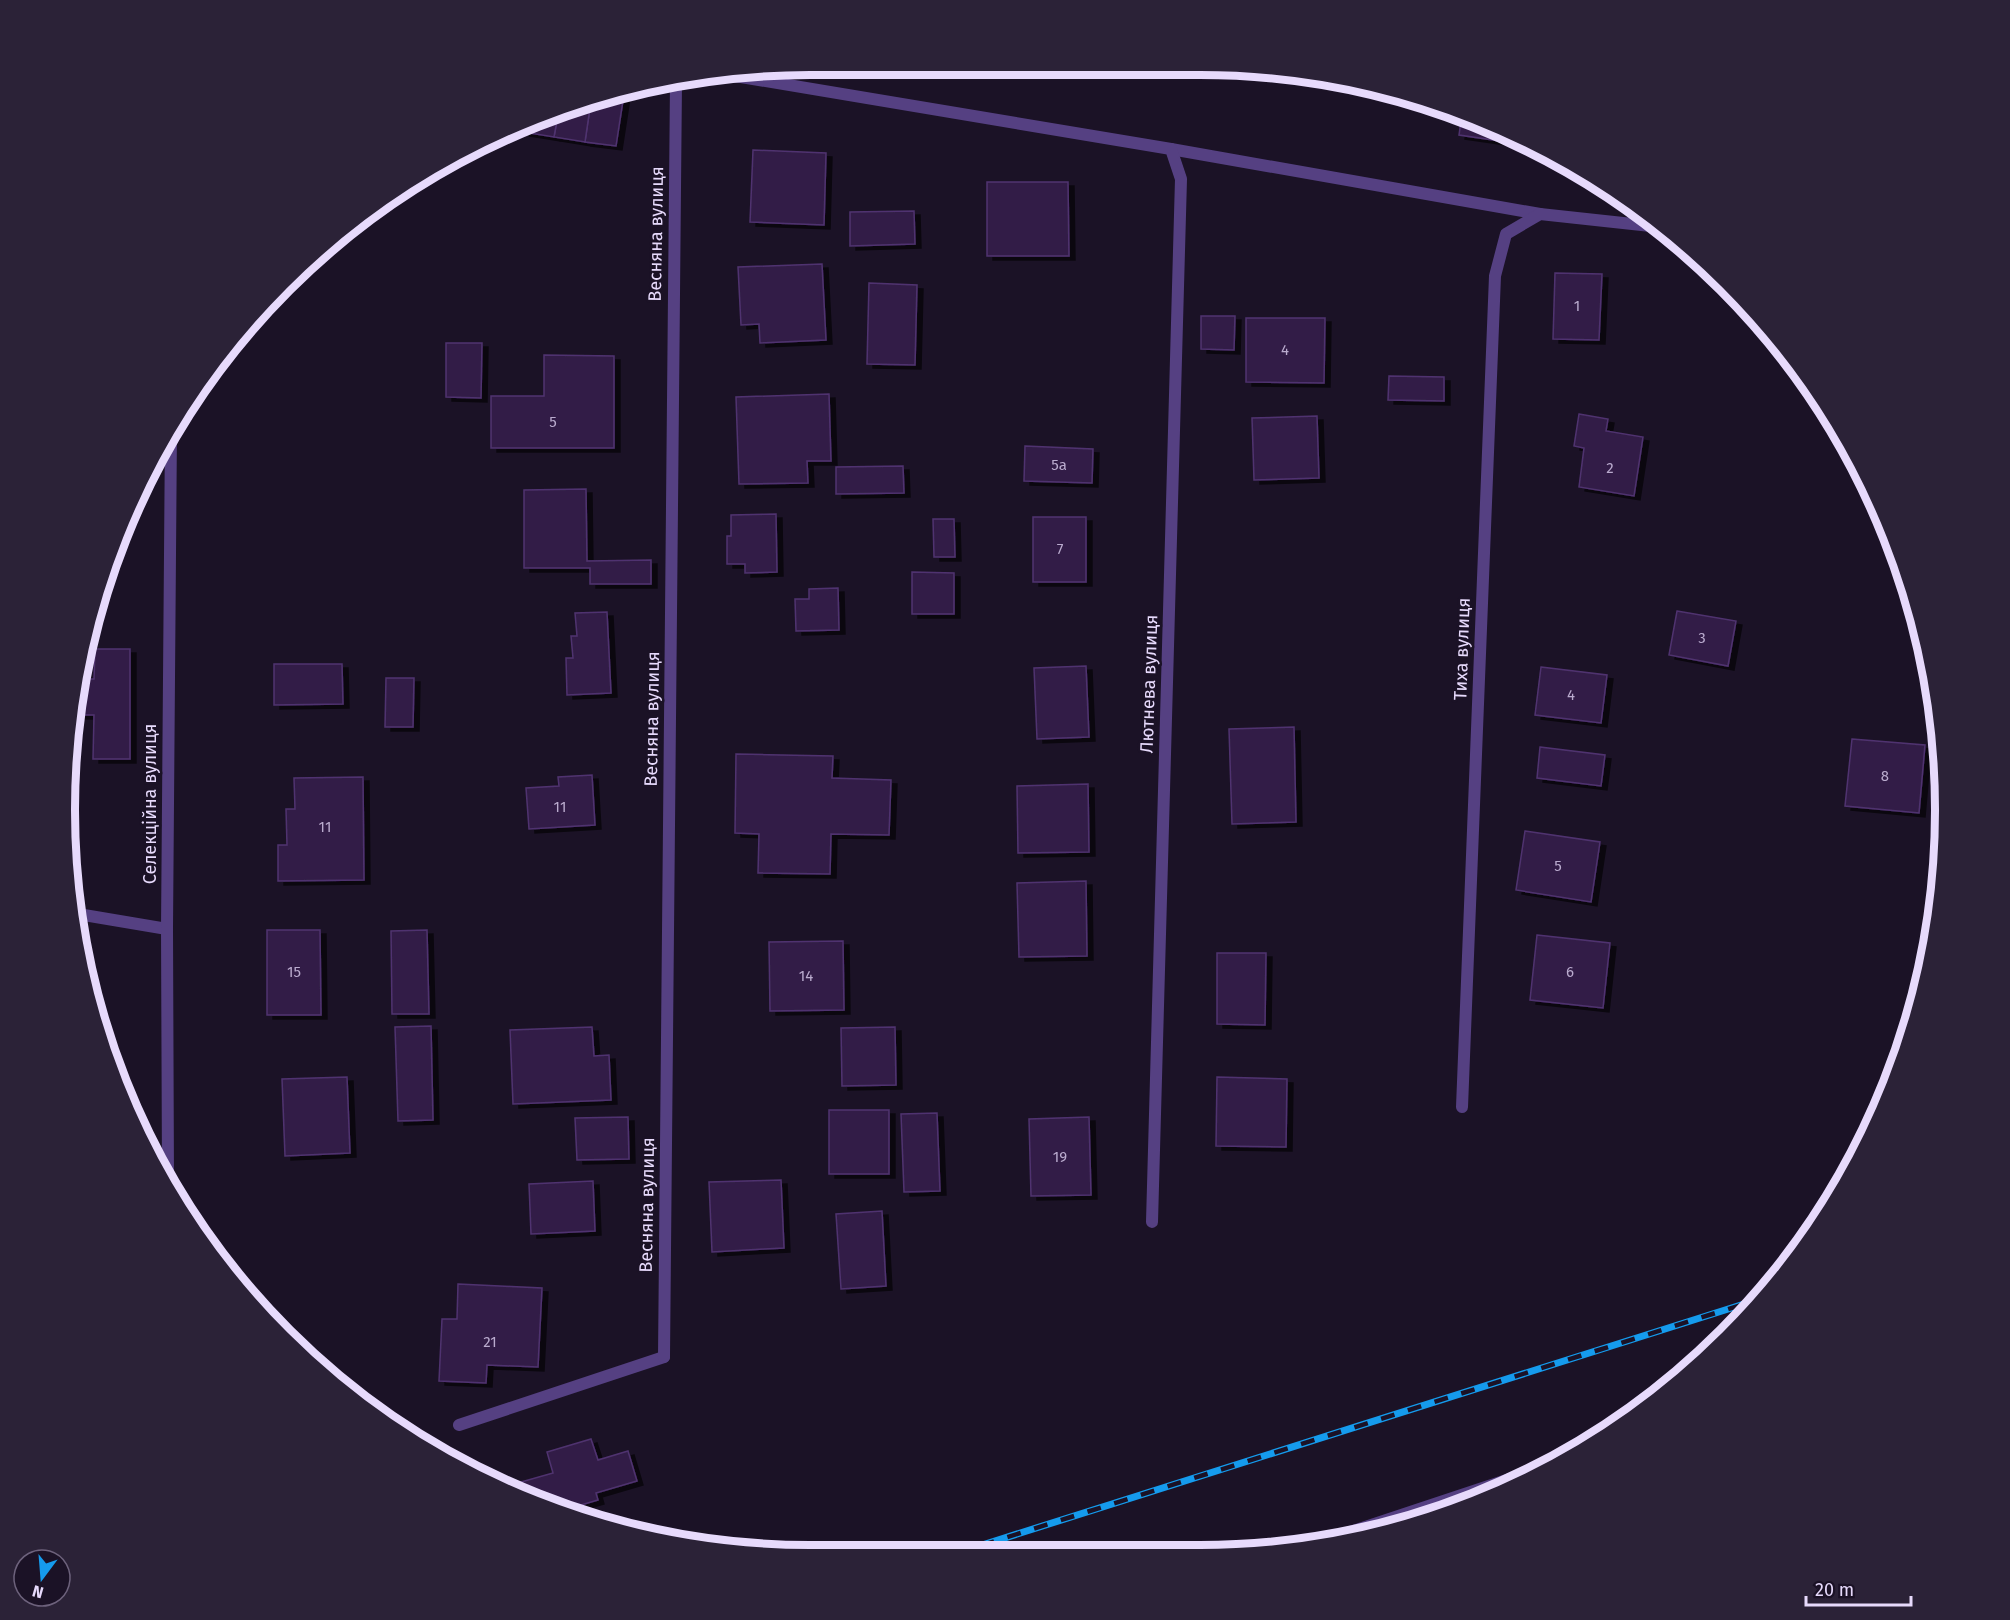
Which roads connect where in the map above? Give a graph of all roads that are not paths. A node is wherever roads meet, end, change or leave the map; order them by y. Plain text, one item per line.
1 (748, 78) edge
2 (676, 87) edge
3 (1171, 149) junction
4 (1540, 214) junction
5 (1645, 225) edge
6 (171, 446) edge
7 (82, 915) edge
8 (167, 929) junction
9 (1462, 1107) dead end
10 (168, 1168) edge
11 (1152, 1222) dead end
12 (459, 1425) dead end
13 (1485, 1487) edge
14 (1377, 1523) edge

1 - 3 street
2 - 12 street, Весняна вулиця
3 - 4 street
3 - 11 street, Лютнева вулиця
4 - 5 street
4 - 9 street, Тиха вулиця
6 - 8 street, Селекційна вулиця
7 - 8 street
8 - 10 street, Селекційна вулиця
13 - 14 street

